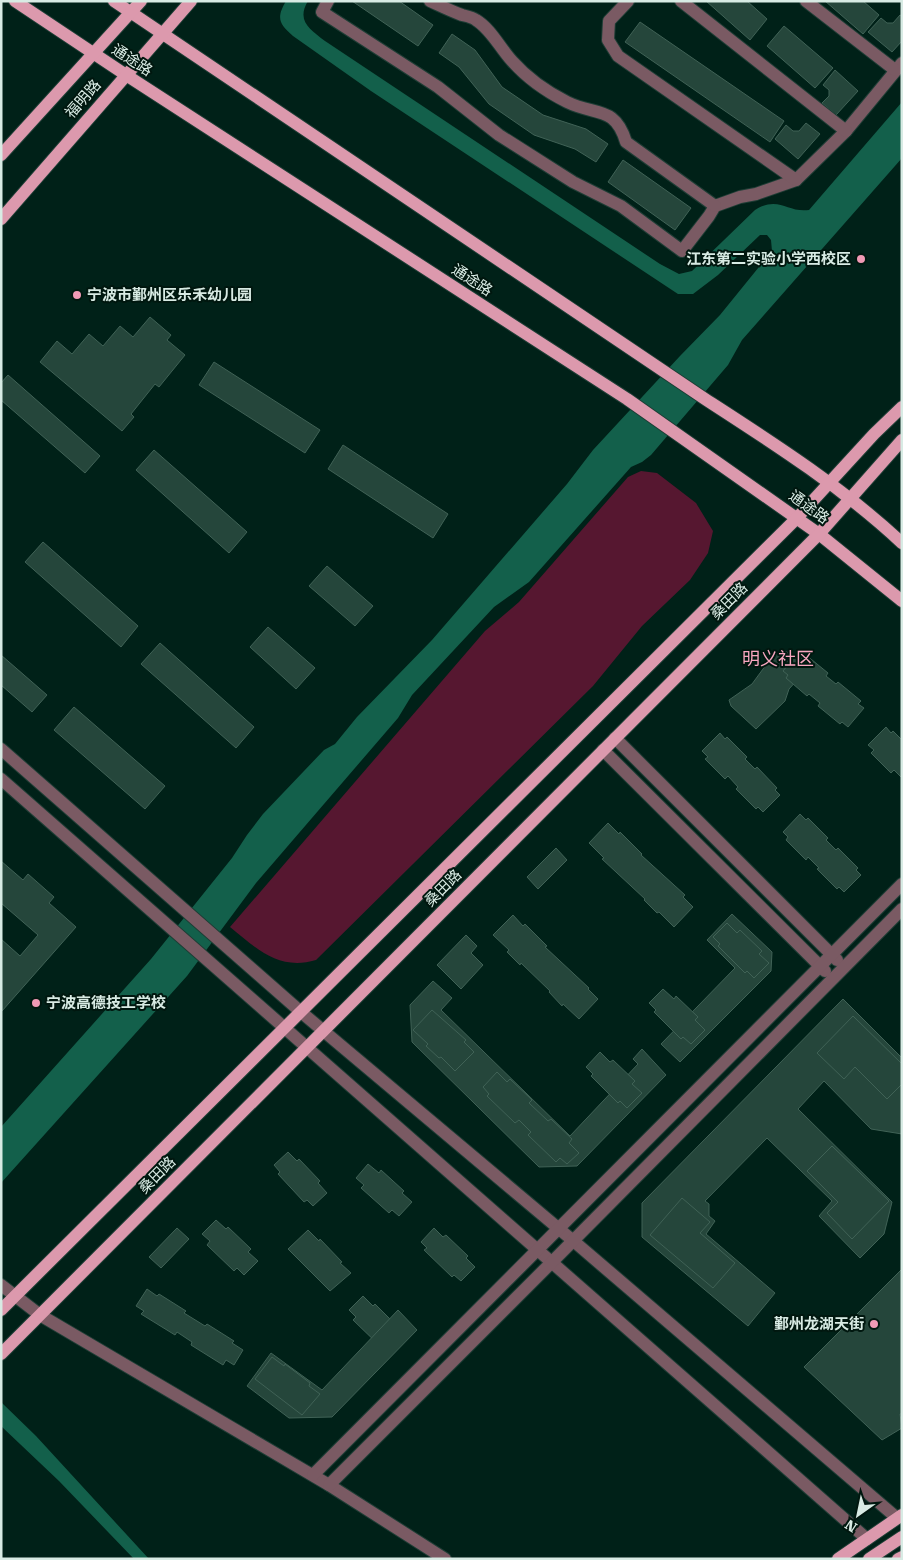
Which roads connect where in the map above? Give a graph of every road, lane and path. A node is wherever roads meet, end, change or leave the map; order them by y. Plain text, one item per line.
1 (15, 1) edge
2 (114, 1) edge
3 (141, 1) edge
4 (191, 1) edge
5 (328, 1) edge
6 (430, 1) edge
7 (628, 1) edge
8 (681, 1) edge
9 (806, 1) edge
10 (131, 13) junction
11 (163, 33) junction
12 (94, 54) junction
13 (899, 66) edge
14 (126, 76) junction
15 (846, 131) junction
16 (1, 154) edge
17 (796, 180) junction
18 (714, 206) junction
19 (1, 220) edge
20 (902, 406) edge
21 (902, 440) edge
22 (830, 483) junction
23 (850, 498) junction
24 (797, 518) junction
25 (819, 534) junction
26 (902, 543) edge
27 (902, 601) edge
28 (615, 738) junction
29 (1, 749) edge
30 (603, 750) junction
31 (1, 779) edge
32 (902, 884) edge
33 (902, 909) edge
34 (831, 955) junction
35 (820, 966) junction
36 (844, 967) junction
37 (833, 978) junction
38 (301, 1012) junction
39 (284, 1028) junction
40 (323, 1031) junction
41 (307, 1048) junction
42 (559, 1229) junction
43 (573, 1240) junction
44 (538, 1250) junction
45 (552, 1262) junction
46 (1, 1285) edge
47 (15, 1297) junction
48 (1, 1310) edge
49 (40, 1315) junction
50 (1, 1354) edge
51 (313, 1475) junction
52 (328, 1484) junction
53 (899, 1517) edge
54 (902, 1537) edge
55 (867, 1539) junction
56 (902, 1556) edge
57 (445, 1559) edge
58 (838, 1559) edge
59 (869, 1559) edge
60 (898, 1559) edge

1 - 12 main road, 通途路
2 - 10 main road, 通途路
3 - 10 main road, 福明路
4 - 11 main road, 福明路
5 - 18 street
6 - 18 street
7 - 17 street
8 - 15 street
9 - 13 street
10 - 11 main road, 通途路
10 - 12 main road, 福明路
11 - 14 main road, 福明路
11 - 22 main road, 通途路
12 - 14 main road, 通途路
12 - 16 main road, 福明路
13 - 15 street
14 - 19 main road, 福明路
14 - 24 main road, 通途路
15 - 17 street
17 - 18 street
20 - 22 main road, 桑田路
21 - 23 main road, 桑田路
22 - 23 main road, 通途路
22 - 24 main road, 桑田路
23 - 25 main road, 桑田路
23 - 26 main road, 通途路
24 - 25 main road, 通途路
24 - 38 main road, 桑田路
25 - 27 main road, 通途路
25 - 28 main road, 桑田路
28 - 30 main road, 桑田路
28 - 34 street
29 - 38 street
30 - 35 street
30 - 40 main road, 桑田路
31 - 39 street
32 - 34 street
33 - 36 street
34 - 35 street
34 - 36 street
35 - 37 street
35 - 42 street
36 - 37 street
37 - 43 street
38 - 39 main road, 桑田路
38 - 40 street
39 - 41 street
39 - 47 main road, 桑田路
40 - 41 main road, 桑田路
40 - 42 street
41 - 44 street
41 - 49 main road, 桑田路
42 - 43 street
42 - 44 street
43 - 45 street
43 - 53 street
44 - 45 street
44 - 51 street
45 - 52 street
45 - 55 street
46 - 47 street
47 - 48 main road, 桑田路
47 - 49 street
49 - 50 main road, 桑田路
49 - 51 street
51 - 52 street
52 - 57 street
53 - 55 main road
54 - 59 main road
55 - 58 main road
56 - 60 main road

